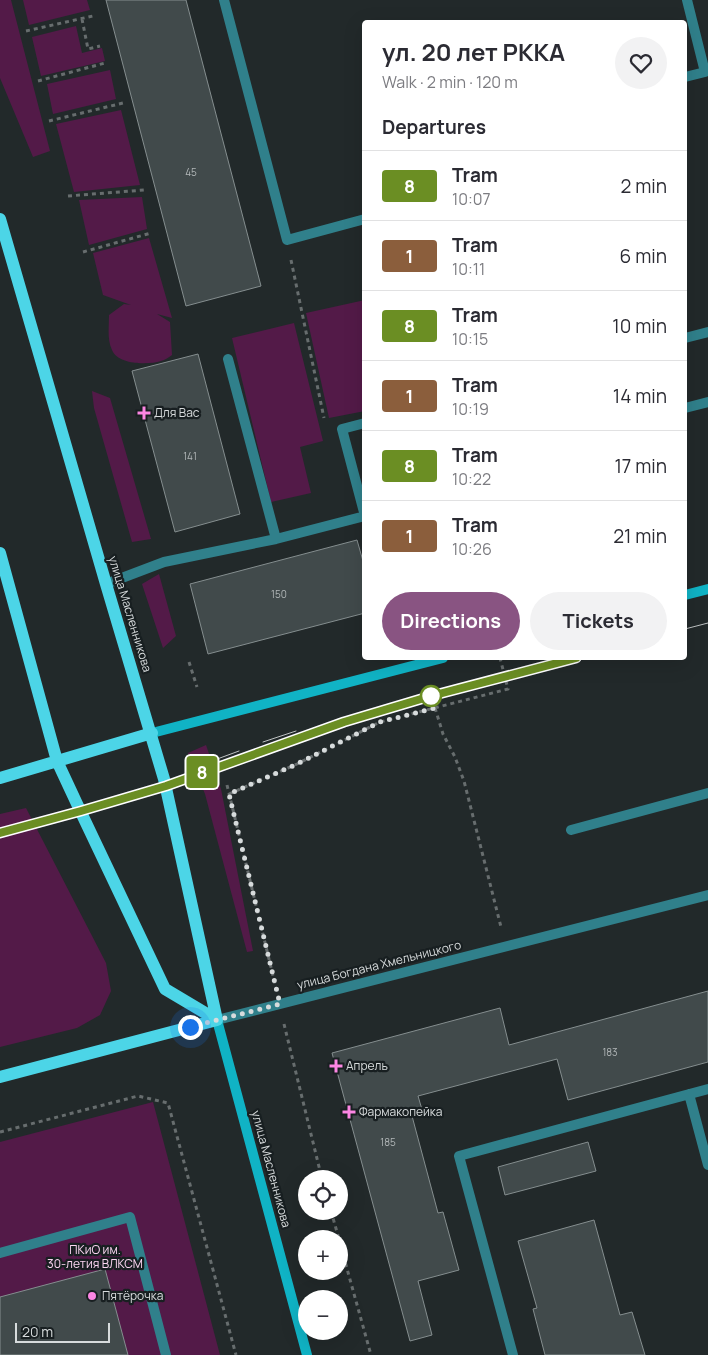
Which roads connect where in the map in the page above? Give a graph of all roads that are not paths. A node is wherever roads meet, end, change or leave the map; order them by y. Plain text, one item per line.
1 (224, 0) edge
2 (687, 0) edge
3 (687, 76) edge
4 (0, 219) edge
5 (362, 220) edge
6 (708, 332) edge
7 (687, 337) edge
8 (228, 359) dead end
9 (708, 402) edge
10 (687, 407) edge
11 (362, 424) edge
12 (362, 505) edge
13 (362, 517) edge
14 (276, 539) junction
15 (0, 553) edge
16 (106, 584) junction
17 (708, 589) edge
18 (687, 594) edge
19 (436, 660) edge
20 (152, 733) junction
21 (57, 761) junction
22 (0, 778) edge
23 (708, 793) edge
24 (571, 830) dead end
25 (708, 895) edge
26 (217, 1020) junction
27 (0, 1077) edge
28 (708, 1089) edge
29 (689, 1094) junction
30 (708, 1165) edge
31 (0, 1253) edge
32 (166, 1355) edge
33 (307, 1355) edge
34 (513, 1355) edge

1 - 5 street
2 - 3 street
4 - 16 main road, улица Масленникова
6 - 7 street
8 - 14 street
9 - 10 street
11 - 12 street
13 - 14 street
14 - 16 street
15 - 21 main road
16 - 20 main road, улица Масленникова
17 - 18 main road
19 - 20 main road
20 - 21 main road
20 - 26 main road, улица Масленникова
21 - 22 main road
21 - 26 main road
23 - 24 street
25 - 26 street, улица Богдана Хмельницкого
26 - 27 main road, улица Богдана Хмельницкого
26 - 33 main road, улица Масленникова
28 - 29 street
29 - 30 street
29 - 34 street
31 - 32 street

